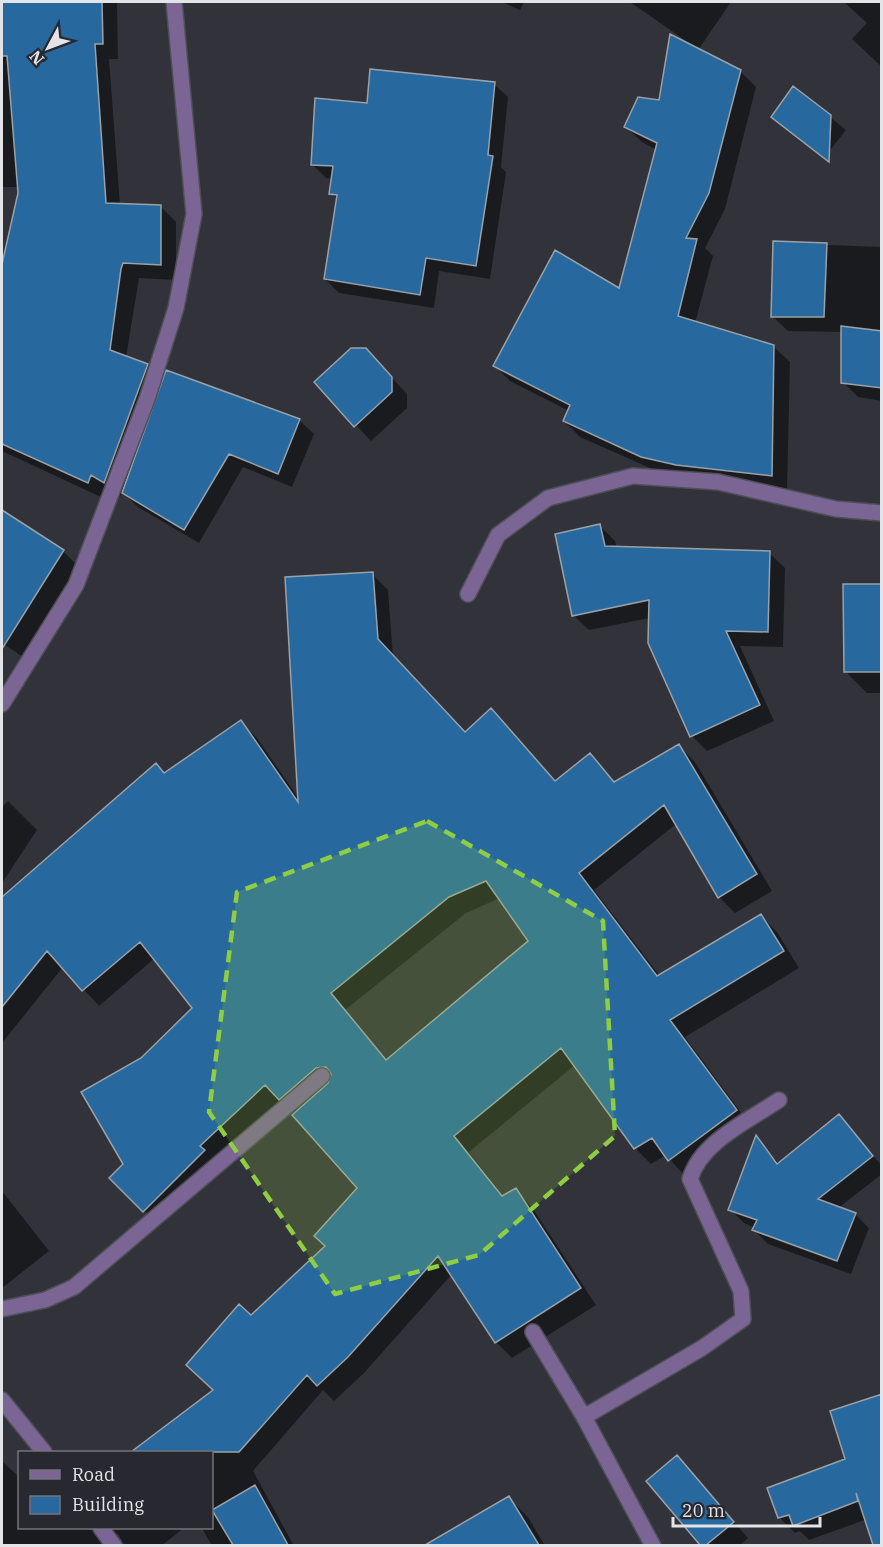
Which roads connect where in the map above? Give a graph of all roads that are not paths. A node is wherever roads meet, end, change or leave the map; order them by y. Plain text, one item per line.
1 (174, 2) edge
2 (882, 513) edge
3 (468, 594) dead end
4 (2, 704) edge
5 (322, 1076) dead end
6 (779, 1100) dead end
7 (2, 1309) edge
8 (533, 1332) dead end
9 (2, 1400) edge
10 (584, 1417) junction
11 (43, 1451) edge
12 (102, 1529) edge
13 (114, 1545) edge
14 (653, 1545) edge

1 - 4 street
2 - 3 street
5 - 7 street
6 - 10 street
8 - 10 street
9 - 11 street
10 - 14 street
12 - 13 street

